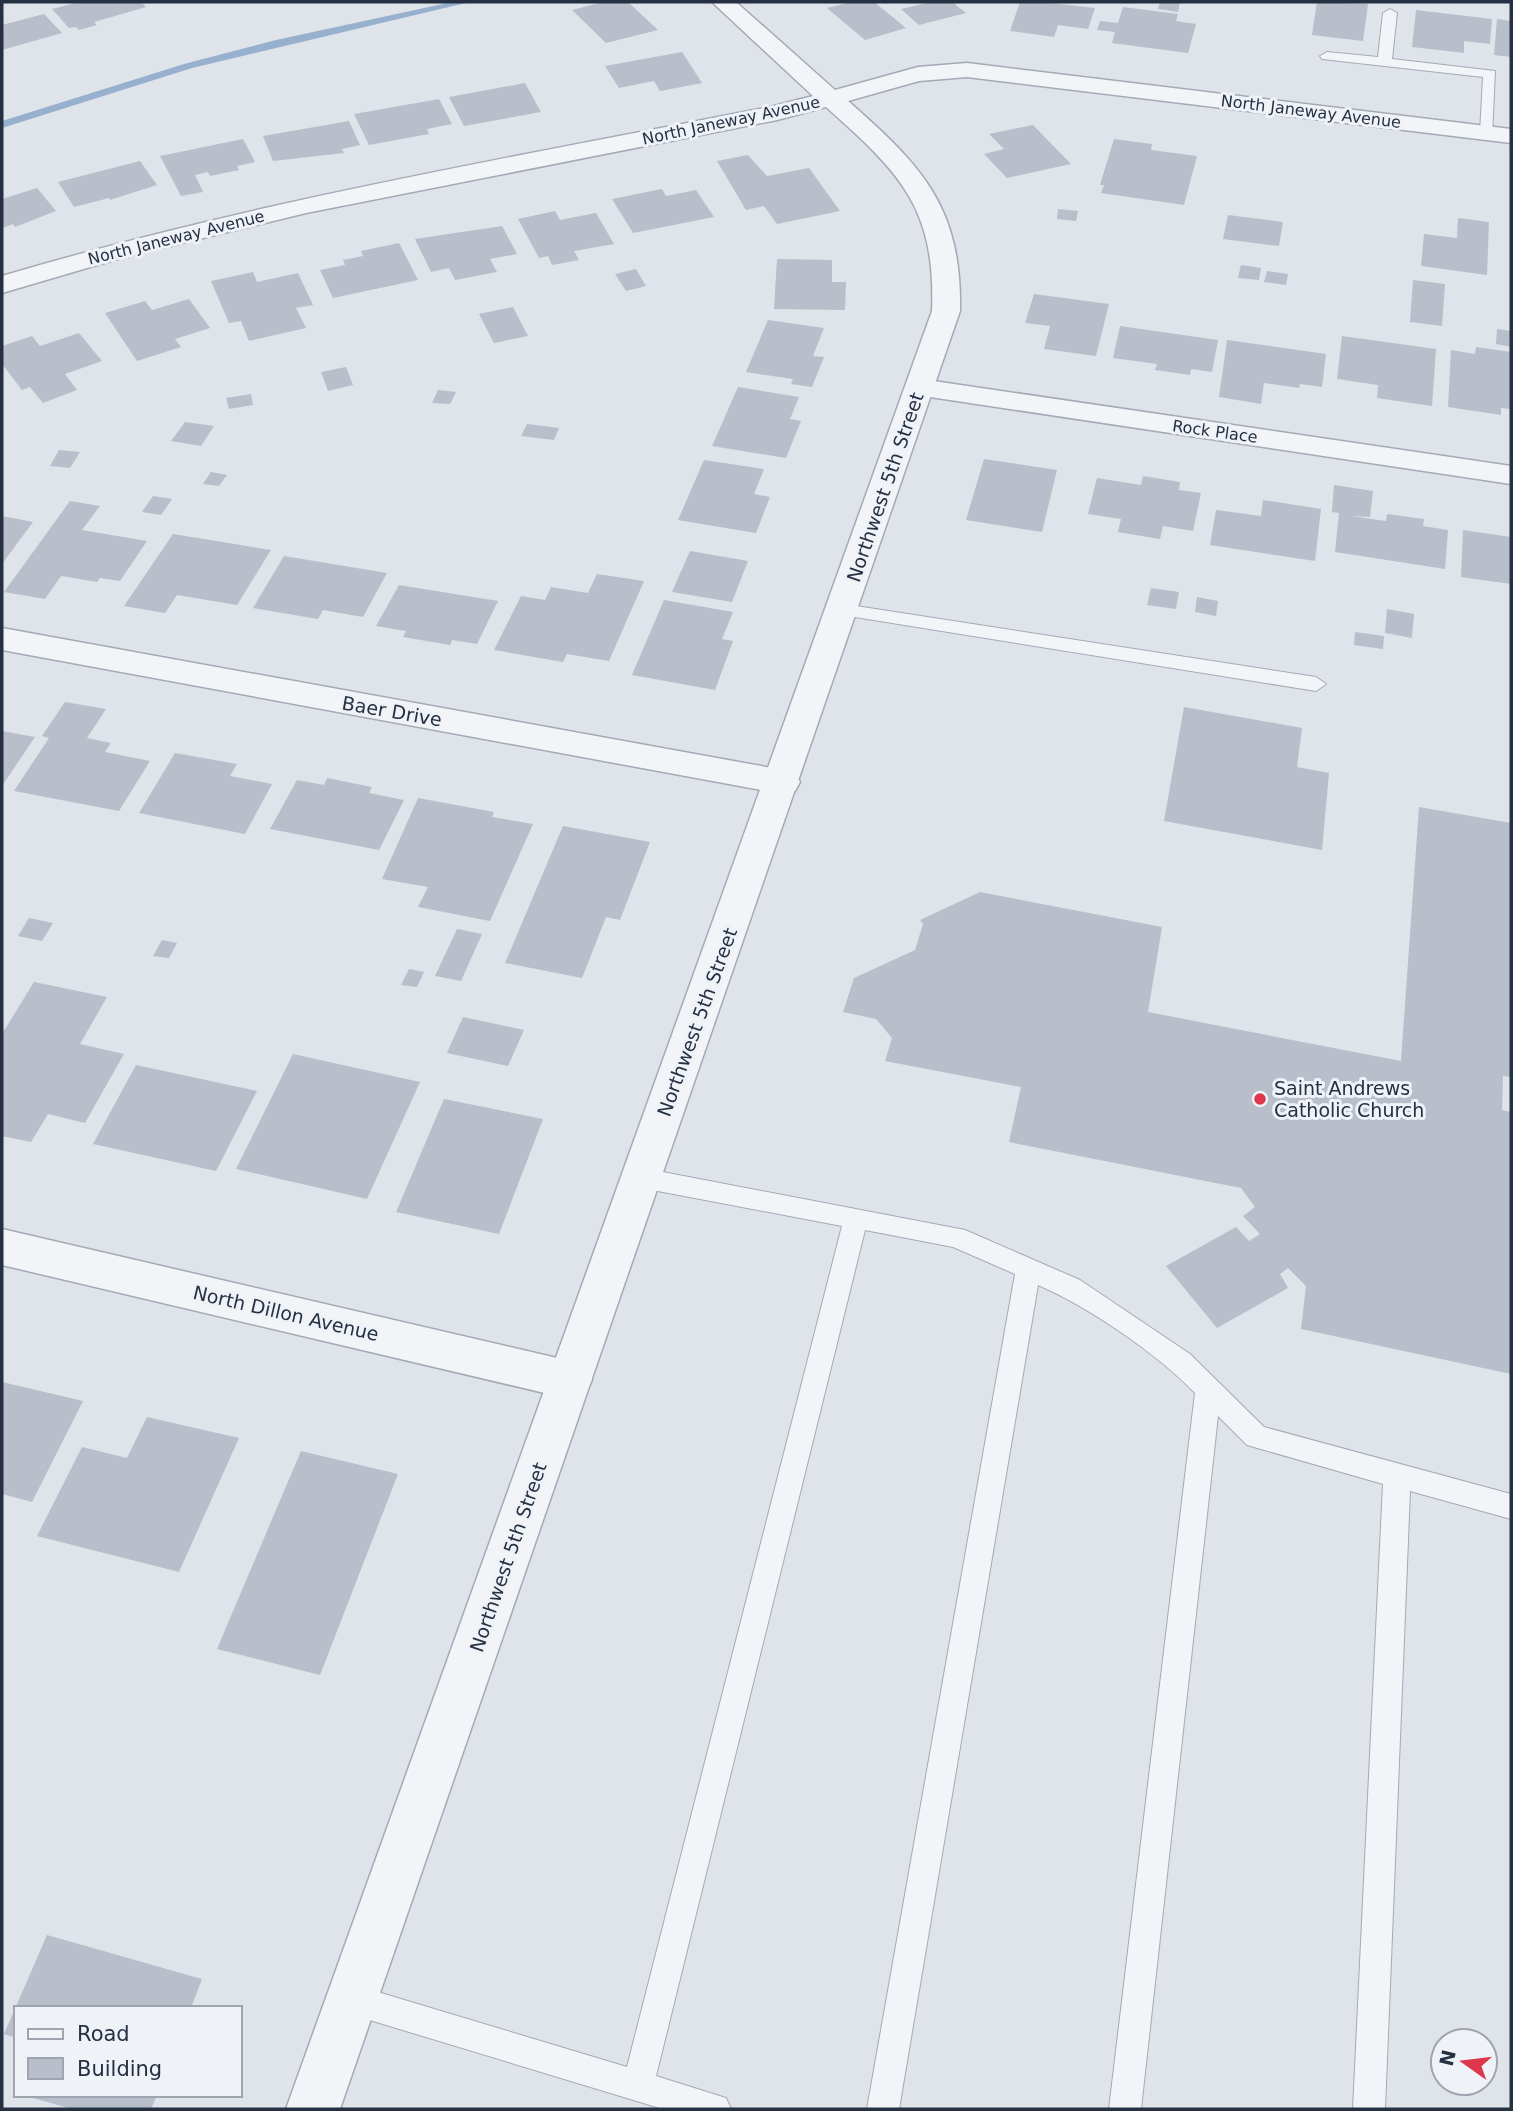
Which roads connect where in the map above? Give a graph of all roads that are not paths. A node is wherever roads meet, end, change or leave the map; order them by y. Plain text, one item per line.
1 (723, 2) edge
2 (1390, 13) dead end
3 (1327, 56) dead end
4 (1385, 62) junction
5 (830, 99) junction
6 (1499, 134) edge
7 (2, 285) edge
8 (920, 388) junction
9 (1511, 475) edge
10 (843, 610) junction
11 (2, 639) edge
12 (1315, 684) dead end
13 (783, 782) junction
14 (642, 1178) junction
15 (856, 1218) junction
16 (2, 1247) edge
17 (1028, 1269) junction
18 (570, 1380) junction
19 (1208, 1389) junction
20 (1397, 1475) junction
21 (1511, 1506) edge
22 (351, 2000) junction
23 (638, 2086) junction
24 (313, 2109) edge
25 (715, 2109) edge
26 (883, 2109) edge
27 (1125, 2109) edge
28 (1369, 2109) edge

1 - 5 street, Northwest 5th Street
2 - 4 lane
3 - 4 lane
4 - 6 lane
5 - 6 street, North Janeway Avenue
5 - 7 street, North Janeway Avenue
5 - 8 street, Northwest 5th Street
8 - 9 street, Rock Place
8 - 10 street, Northwest 5th Street
10 - 12 lane
10 - 13 street, Northwest 5th Street
11 - 13 street, Baer Drive
13 - 14 street, Northwest 5th Street
14 - 15 lane
14 - 18 street, Northwest 5th Street
15 - 17 lane
15 - 23 lane
16 - 18 street, North Dillon Avenue
17 - 19 lane
17 - 26 lane
18 - 22 street, Northwest 5th Street
19 - 20 lane
19 - 27 lane
20 - 21 lane
20 - 28 lane
22 - 23 lane
22 - 24 street, Northwest 5th Street
23 - 25 lane

